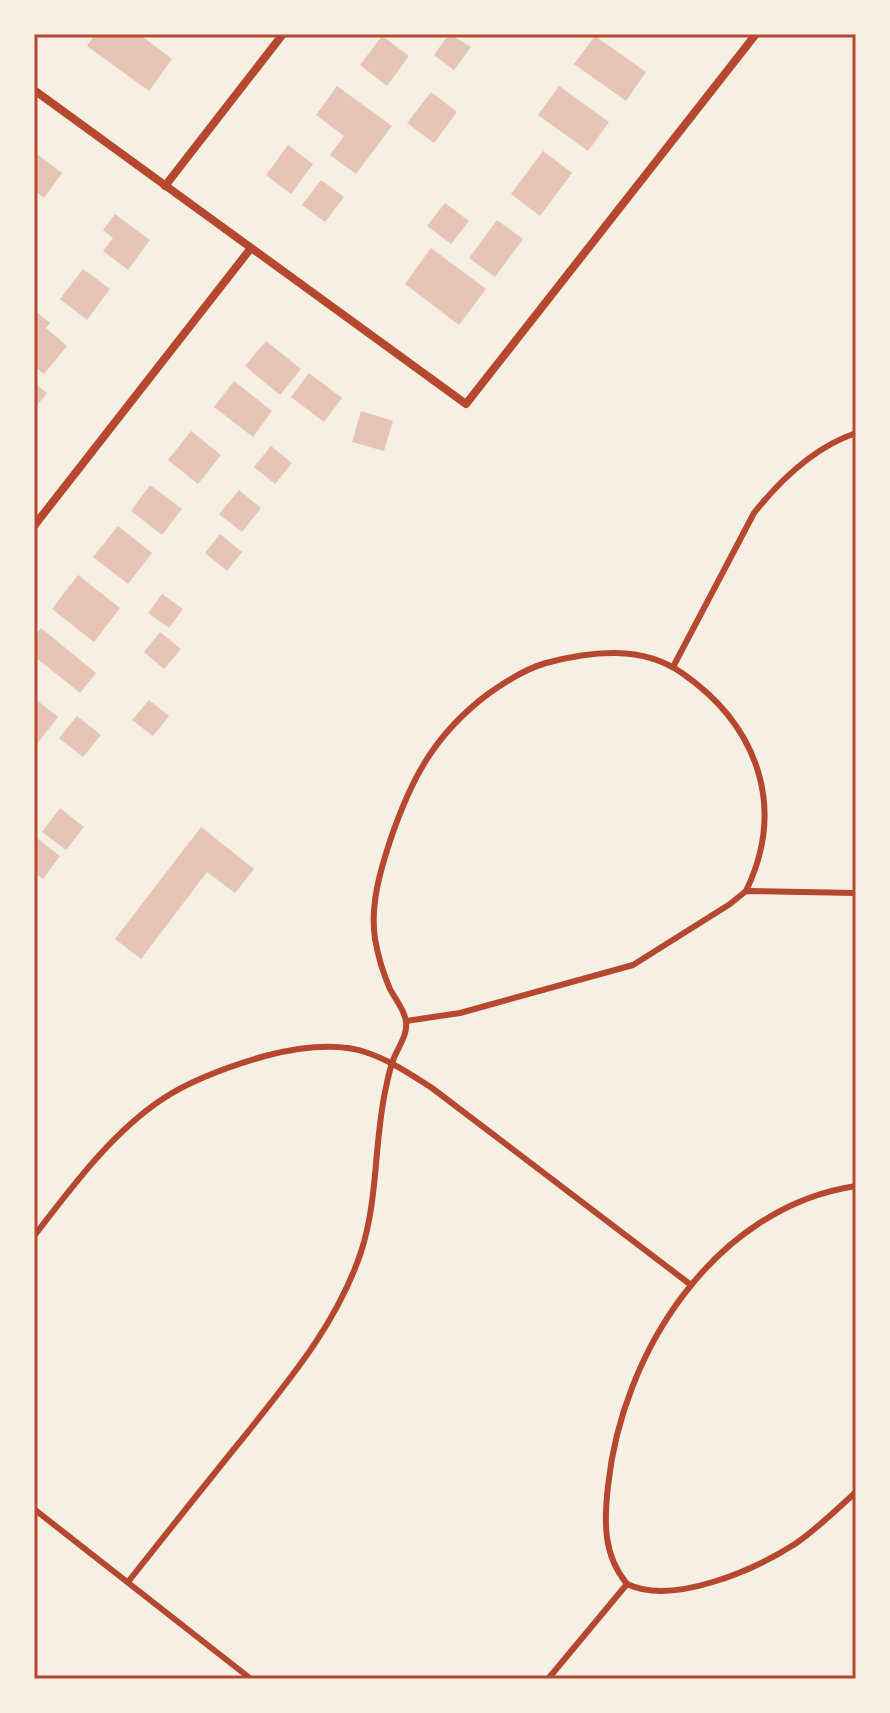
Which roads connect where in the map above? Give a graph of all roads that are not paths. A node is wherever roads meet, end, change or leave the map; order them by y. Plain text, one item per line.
1 (283, 34) edge
2 (756, 34) edge
3 (34, 90) edge
4 (165, 186) junction
5 (251, 248) junction
6 (856, 433) edge
7 (34, 526) edge
8 (673, 667) junction
9 (746, 891) junction
10 (856, 893) edge
11 (406, 1021) junction
12 (392, 1063) junction
13 (856, 1186) edge
14 (34, 1236) edge
15 (691, 1285) junction
16 (856, 1492) edge
17 (34, 1509) edge
18 (128, 1582) junction
19 (627, 1584) junction
20 (251, 1679) edge
21 (548, 1679) edge

1 - 4 street
2 - 5 street
3 - 4 street
4 - 5 street
5 - 7 street
6 - 8 lane
8 - 9 lane
8 - 11 lane
9 - 10 lane
9 - 11 lane
11 - 12 lane
12 - 14 lane
12 - 15 lane
12 - 18 lane
13 - 15 lane
15 - 19 lane
16 - 19 lane
17 - 18 lane
18 - 20 lane
19 - 21 lane

